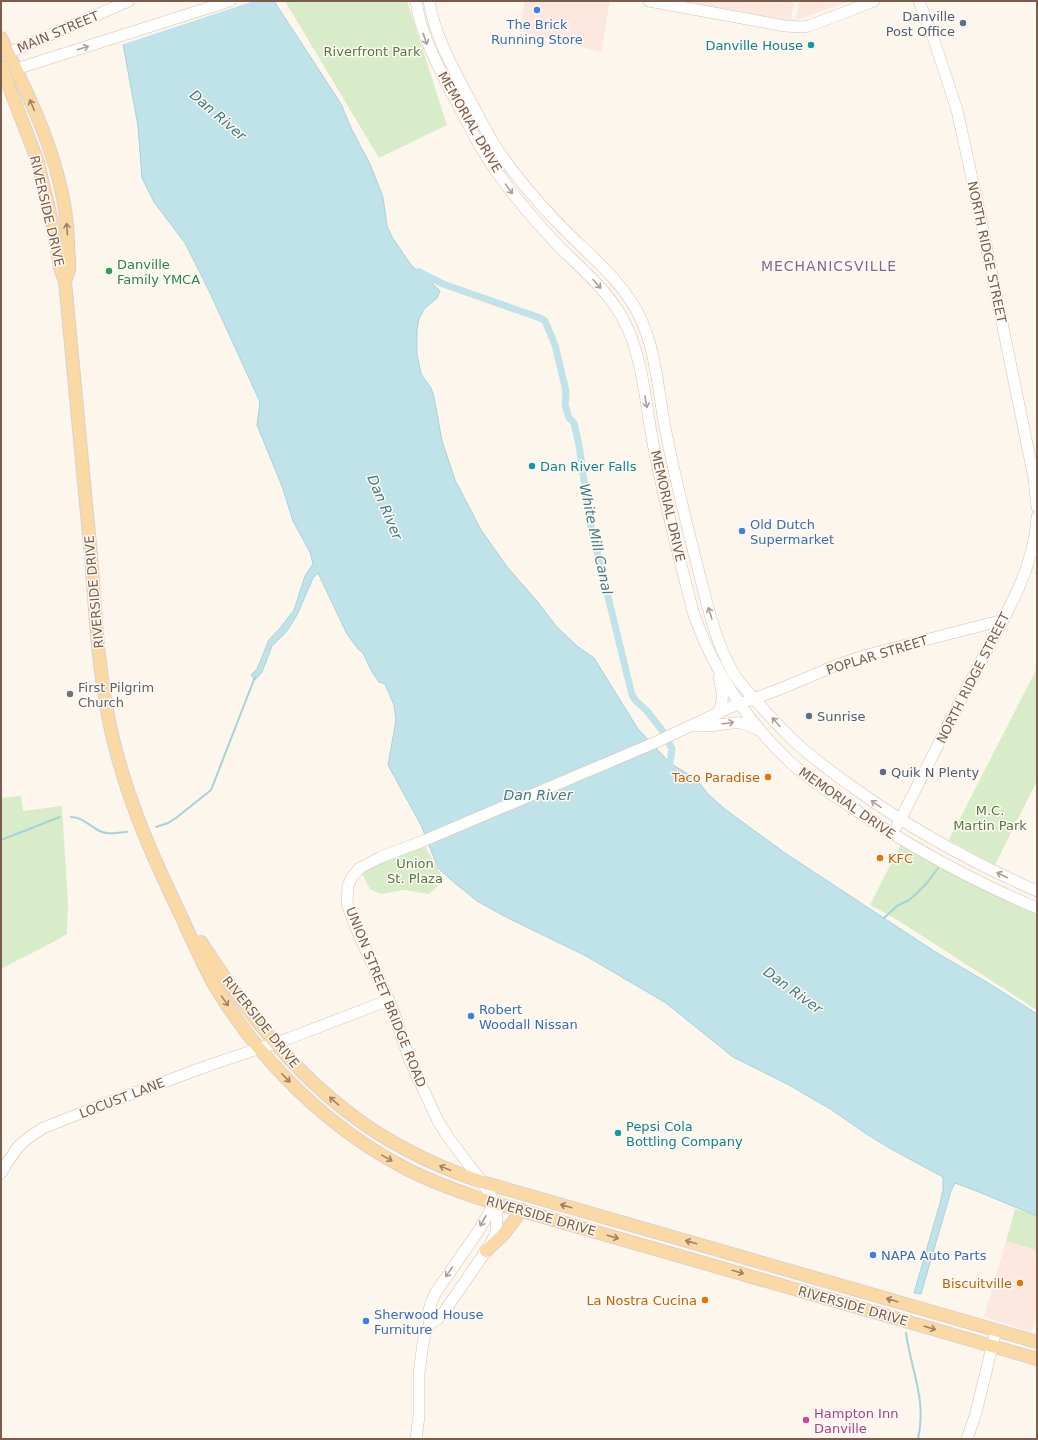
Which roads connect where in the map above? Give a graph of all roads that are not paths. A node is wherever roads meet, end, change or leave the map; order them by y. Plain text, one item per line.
1 (128, 1) edge
2 (230, 1) edge
3 (416, 1) edge
4 (429, 1) edge
5 (649, 1) edge
6 (874, 1) edge
7 (919, 1) edge
8 (1, 38) edge
9 (5, 55) edge
10 (16, 69) junction
11 (2, 71) edge
12 (65, 281) junction
13 (1037, 507) edge
14 (1037, 517) edge
15 (1003, 620) junction
16 (717, 667) junction
17 (754, 699) junction
18 (740, 704) junction
19 (717, 714) junction
20 (691, 727) junction
21 (762, 733) junction
22 (900, 820) junction
23 (893, 834) junction
24 (1037, 891) edge
25 (170, 892) junction
26 (1037, 908) edge
27 (389, 1000) junction
28 (275, 1043) junction
29 (260, 1048) junction
30 (1, 1173) edge
31 (482, 1182) junction
32 (496, 1203) junction
33 (522, 1210) junction
34 (471, 1240) junction
35 (486, 1251) junction
36 (430, 1323) junction
37 (996, 1330) junction
38 (1037, 1342) edge
39 (993, 1346) junction
40 (1037, 1359) edge
41 (416, 1439) edge
42 (967, 1439) edge

1 - 9 main road, MAIN STREET
10 -> 2 main road, MAIN STREET
3 -> 16 main road, MEMORIAL DRIVE
17 -> 4 main road, MEMORIAL DRIVE
5 - 6 main road
7 - 13 main road, NORTH RIDGE STREET
8 - 9 main road, RIVERSIDE DRIVE
9 - 10 main road, RIVERSIDE DRIVE
10 - 11 main road
12 -> 10 main road, RIVERSIDE DRIVE
11 - 12 main road, RIVERSIDE DRIVE
12 - 25 main road, RIVERSIDE DRIVE
14 - 15 main road, NORTH RIDGE STREET
15 - 17 main road, POPLAR STREET
15 - 22 main road, NORTH RIDGE STREET
16 - 18 main road, MEMORIAL DRIVE
16 - 19 main road
17 - 18 main road, UNION STREET BRIDGE ROAD
22 -> 17 main road, MEMORIAL DRIVE
18 - 19 main road, UNION STREET BRIDGE ROAD
18 - 21 main road, MEMORIAL DRIVE
19 - 20 main road, UNION STREET BRIDGE ROAD
20 -> 21 main road
20 - 27 main road, UNION STREET BRIDGE ROAD
21 - 23 main road, MEMORIAL DRIVE
22 - 23 main road, NORTH RIDGE STREET
24 -> 22 main road, MEMORIAL DRIVE
23 - 26 main road, MEMORIAL DRIVE
25 - 28 main road, RIVERSIDE DRIVE
25 -> 29 main road, RIVERSIDE DRIVE
27 - 28 main road, LOCUST LANE
27 - 31 main road, UNION STREET BRIDGE ROAD
28 - 29 main road, LOCUST LANE
31 -> 28 main road, RIVERSIDE DRIVE
29 - 30 main road, LOCUST LANE
29 -> 32 main road, RIVERSIDE DRIVE
31 - 32 main road, UNION STREET BRIDGE ROAD
37 -> 31 main road, RIVERSIDE DRIVE
32 - 33 main road, RIVERSIDE DRIVE
32 -> 34 main road
32 - 35 main road
33 - 35 main road
33 -> 39 main road, RIVERSIDE DRIVE
34 - 35 main road
34 -> 36 main road
35 - 36 main road
36 - 41 main road
37 - 38 main road, RIVERSIDE DRIVE
37 - 39 main road
39 - 40 main road, RIVERSIDE DRIVE
39 - 42 main road

